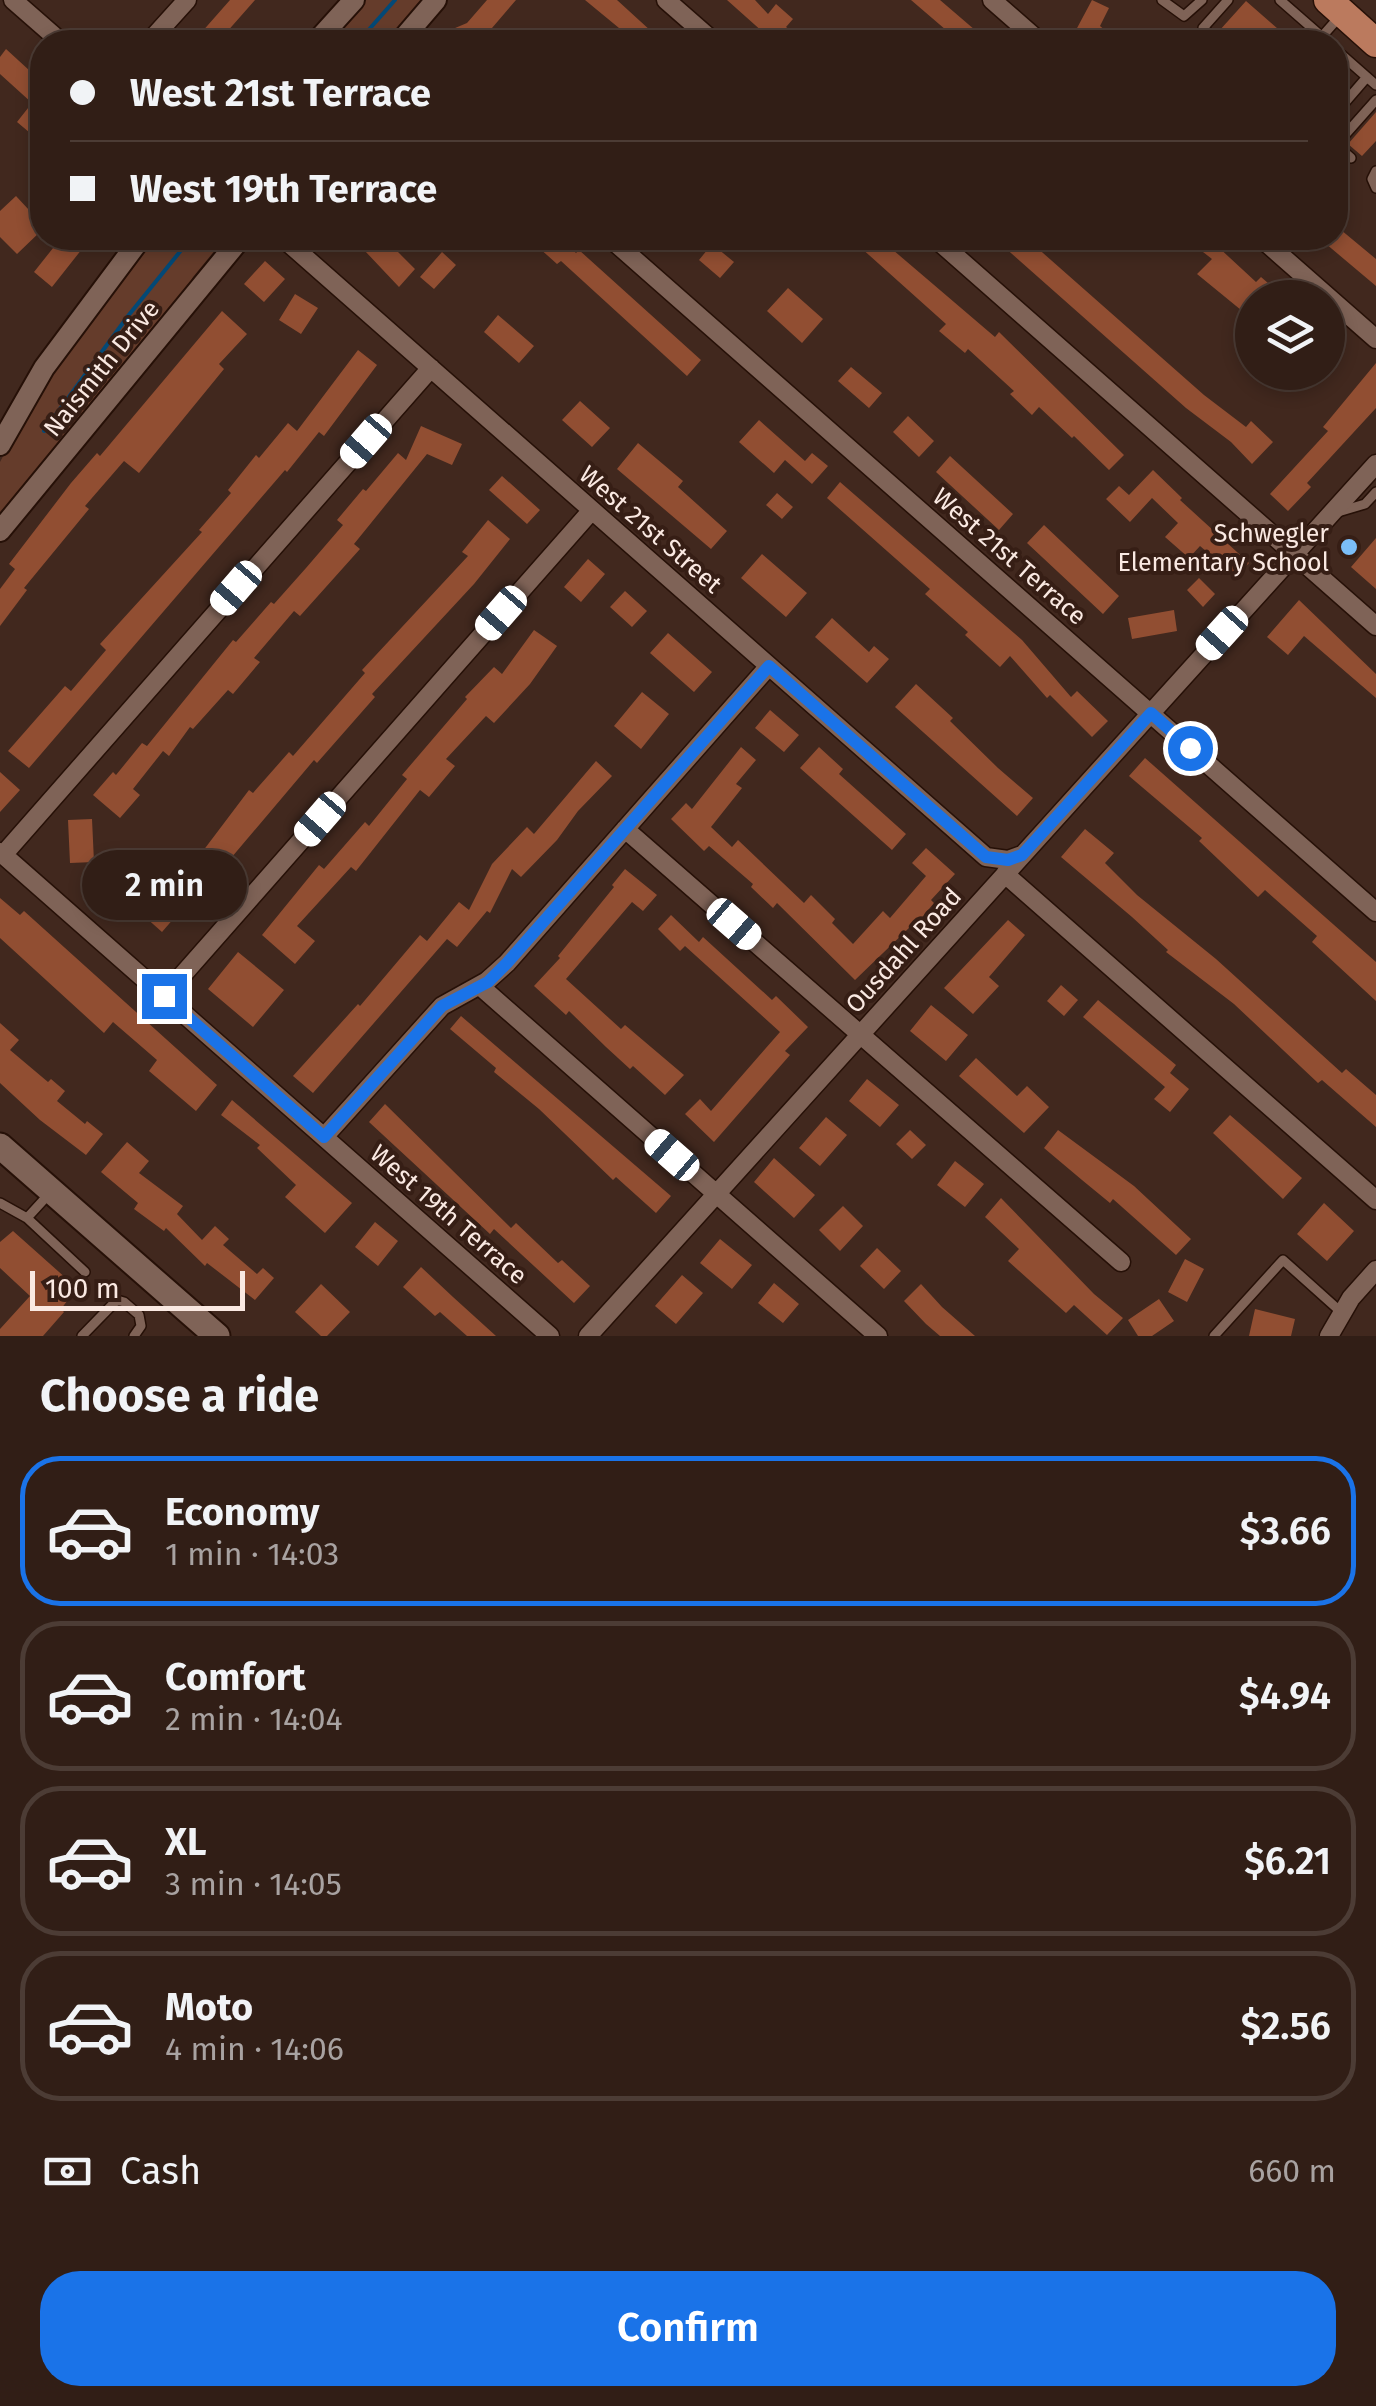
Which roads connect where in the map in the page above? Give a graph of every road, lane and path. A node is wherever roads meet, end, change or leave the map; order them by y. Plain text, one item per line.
1 (12, 0) edge
2 (187, 0) edge
3 (354, 0) edge
4 (436, 0) edge
5 (666, 0) edge
6 (992, 0) edge
7 (1162, 0) edge
8 (1202, 0) edge
9 (1228, 0) edge
10 (1280, 0) edge
11 (1335, 7) edge
12 (47, 30) edge
13 (160, 30) edge
14 (327, 30) edge
15 (410, 30) edge
16 (700, 30) edge
17 (1026, 30) edge
18 (1205, 30) edge
19 (1311, 30) edge
20 (1376, 42) edge
21 (1348, 60) edge
22 (1372, 81) edge
23 (1376, 100) edge
24 (1348, 102) edge
25 (1348, 131) edge
26 (1348, 156) edge
27 (1351, 158) dead end
28 (1376, 171) edge
29 (1376, 188) edge
30 (132, 250) edge
31 (231, 250) edge
32 (297, 250) edge
33 (624, 250) edge
34 (950, 250) edge
35 (1275, 250) edge
36 (1376, 339) edge
37 (431, 368) junction
38 (0, 445) edge
39 (1376, 464) edge
40 (1376, 492) edge
41 (592, 510) junction
42 (1330, 514) junction
43 (0, 531) edge
44 (1294, 554) junction
45 (1376, 626) edge
46 (769, 666) junction
47 (1151, 713) junction
48 (625, 829) junction
49 (1, 854) edge
50 (1022, 855) junction
51 (986, 857) junction
52 (1005, 874) junction
53 (992, 889) junction
54 (1376, 912) edge
55 (480, 986) junction
56 (164, 996) junction
57 (860, 1034) junction
58 (324, 1137) junction
59 (0, 1146) edge
60 (52, 1191) junction
61 (716, 1194) junction
62 (1376, 1200) edge
63 (5, 1205) edge
64 (0, 1218) edge
65 (27, 1218) junction
66 (1121, 1262) dead end
67 (1376, 1270) edge
68 (85, 1272) dead end
69 (1341, 1312) junction
70 (82, 1336) edge
71 (134, 1336) edge
72 (217, 1336) edge
73 (550, 1336) edge
74 (588, 1336) edge
75 (878, 1336) edge
76 (1214, 1336) edge
77 (1329, 1336) edge

1 - 12 street
2 - 13 street
3 - 14 street
4 - 15 street
5 - 16 street
6 - 17 street
7 - 8 lane
9 - 18 lane
10 - 19 lane
11 - 20 main road
21 - 22 lane
22 - 24 lane
23 - 25 lane
26 - 27 lane
28 - 29 lane
30 - 38 street, Naismith Drive
31 - 43 street, Naismith Drive
32 - 37 street, West 21st Street
33 - 47 street, West 21st Terrace
34 - 44 street
35 - 36 street
37 - 41 street, West 21st Street
37 - 49 street
39 - 42 street, Ousdahl Road
40 - 42 lane
41 - 46 street, West 21st Street
41 - 56 street
42 - 44 street, Ousdahl Road
44 - 45 street
44 - 47 street, Ousdahl Road
46 - 48 street
46 - 51 street, West 21st Street
47 - 50 street, Ousdahl Road
47 - 54 street, West 21st Terrace
48 - 55 street
48 - 57 street
49 - 56 street, West 19th Terrace
50 - 51 street
50 - 52 street, Ousdahl Road
51 - 53 street
52 - 53 street, Ousdahl Road
52 - 62 street
53 - 57 street, Ousdahl Road
55 - 58 street
55 - 61 street
56 - 58 street, West 19th Terrace
57 - 61 street, Ousdahl Road
57 - 66 street
58 - 73 street, West 19th Terrace
59 - 60 main road
60 - 65 lane
60 - 72 main road
61 - 74 street, Ousdahl Road
61 - 75 street
63 - 64 lane
63 - 65 lane
65 - 68 lane
67 - 69 street
69 - 76 lane
69 - 77 street
70 - 71 lane

